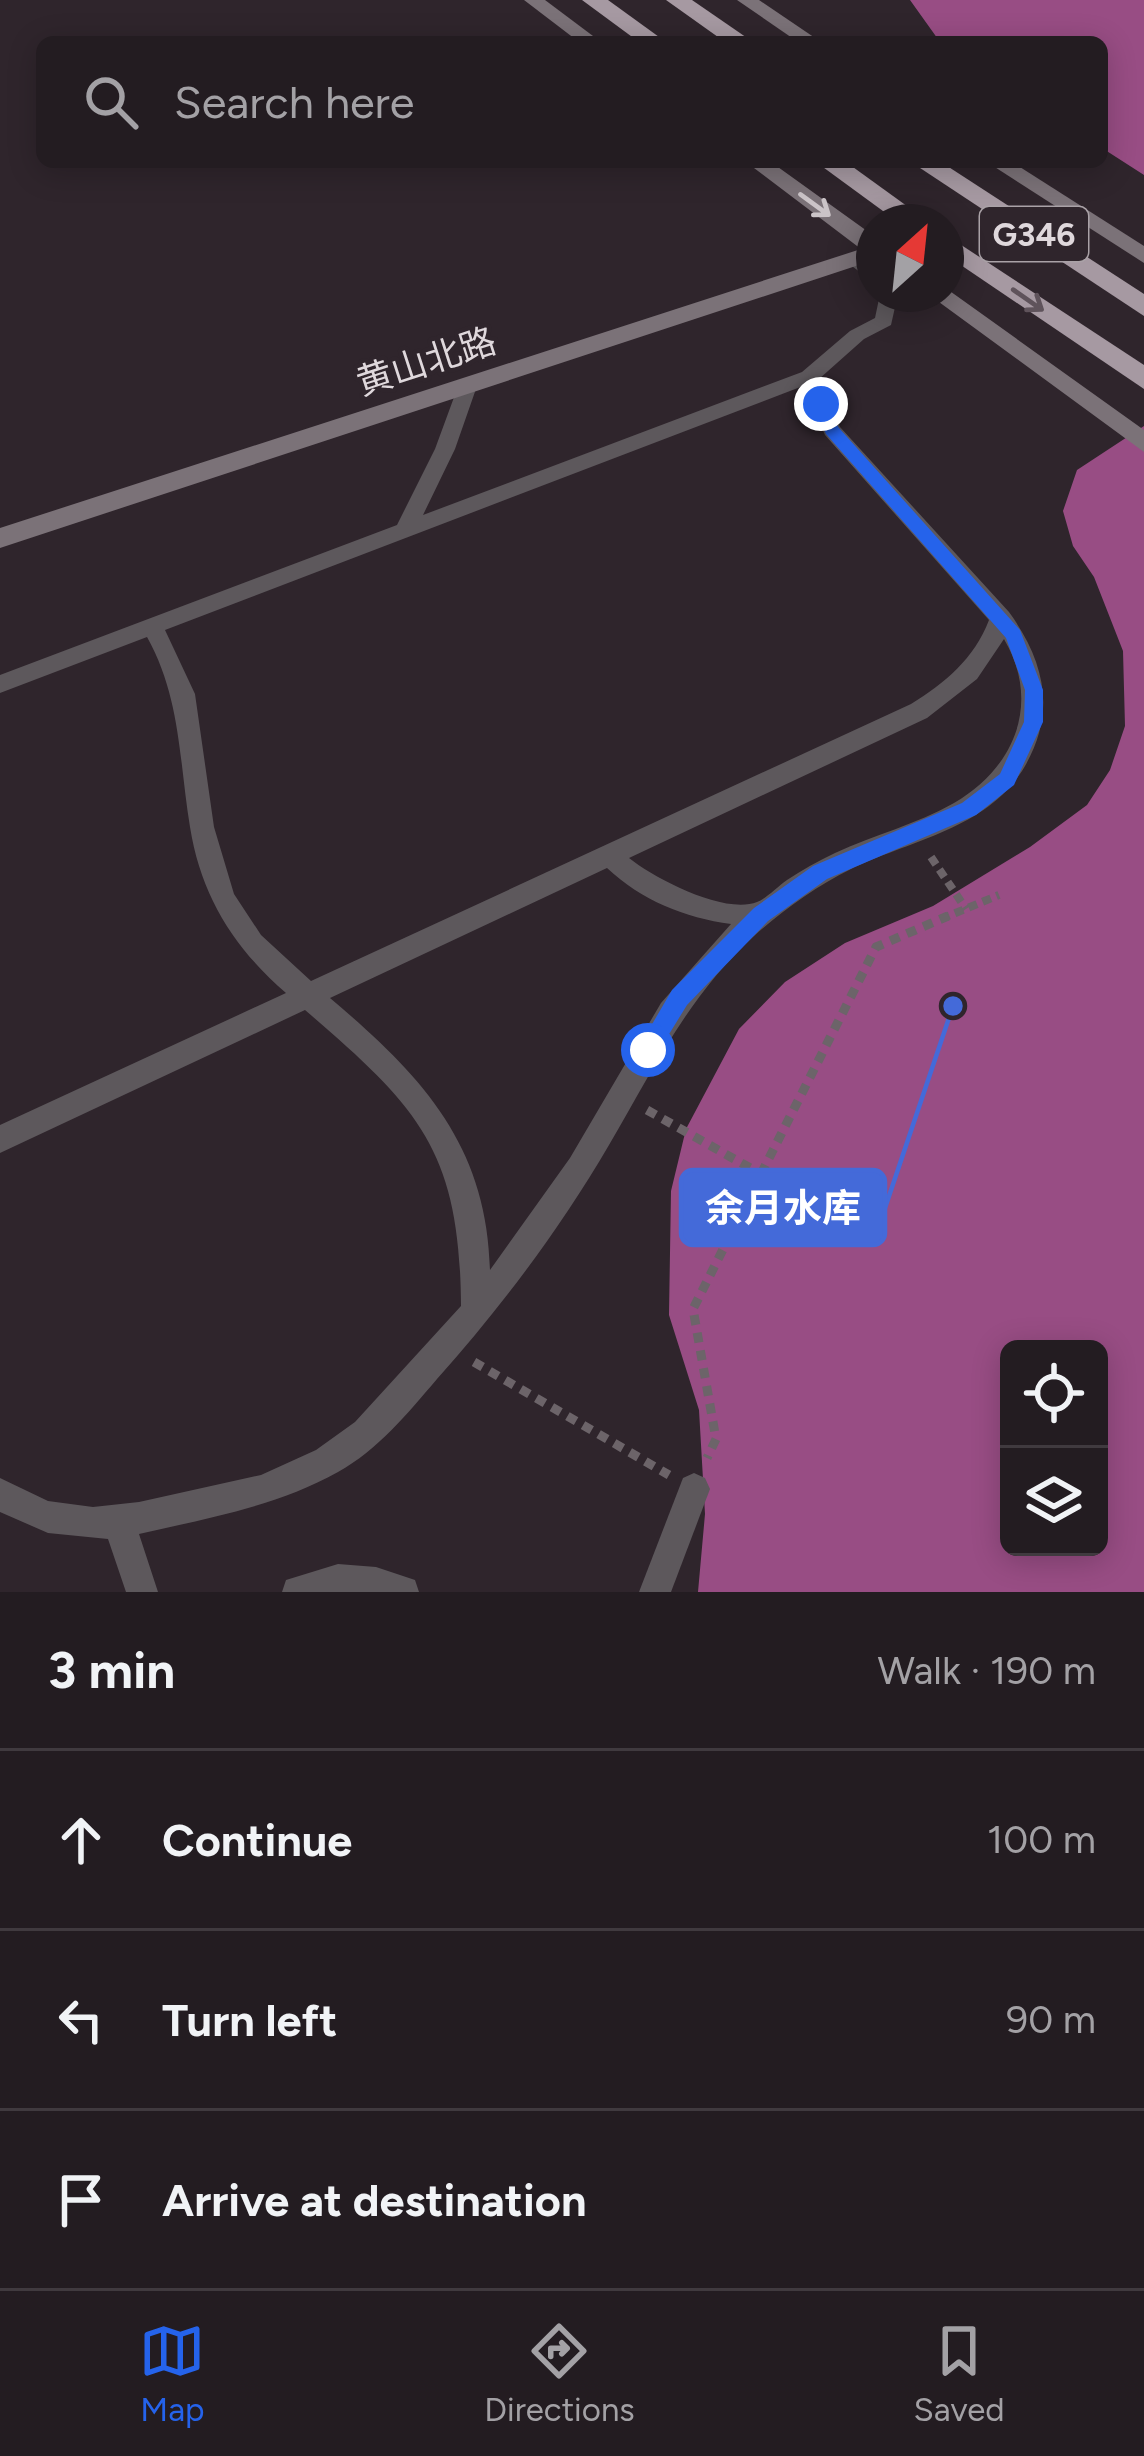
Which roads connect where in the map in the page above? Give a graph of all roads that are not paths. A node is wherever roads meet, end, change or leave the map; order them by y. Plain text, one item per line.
1 (533, 0) edge
2 (593, 0) edge
3 (677, 0) edge
4 (746, 0) edge
5 (583, 36) edge
6 (645, 36) edge
7 (732, 36) edge
8 (802, 36) edge
9 (764, 168) edge
10 (838, 168) edge
11 (933, 168) edge
12 (1007, 168) edge
13 (890, 204) edge
14 (856, 244) edge
15 (964, 255) edge
16 (1144, 256) edge
17 (856, 257) edge
18 (1144, 307) edge
19 (886, 312) edge
20 (964, 312) edge
21 (809, 377) junction
22 (1144, 380) edge
23 (467, 386) junction
24 (1144, 443) edge
25 (405, 530) junction
26 (0, 538) edge
27 (1001, 618) junction
28 (152, 627) junction
29 (0, 684) edge
30 (608, 854) junction
31 (761, 915) junction
32 (307, 995) junction
33 (0, 1139) edge
34 (476, 1313) junction
35 (694, 1489) road end
36 (0, 1494) edge
37 (120, 1525) junction
38 (142, 1592) edge
39 (298, 1592) edge
40 (403, 1592) edge
41 (655, 1592) edge

1 - 5 street
2 - 6 highway
3 - 7 highway
4 - 8 street
9 -> 14 street
10 - 13 highway
11 - 18 highway, G346
12 - 16 street
15 -> 22 highway, G346
17 - 23 street, 黄山北路
19 - 21 lane
20 - 24 street
21 - 25 lane
21 - 27 lane
23 - 25 lane
23 - 26 street, 黄山北路
25 - 28 lane
27 - 30 lane
27 - 31 lane
28 - 29 lane
28 - 32 lane
30 - 31 lane
30 - 32 lane
31 - 34 lane
32 - 33 lane
32 - 34 lane
34 - 37 lane
35 - 41 lane
36 - 37 lane
37 - 38 lane
39 - 40 lane

